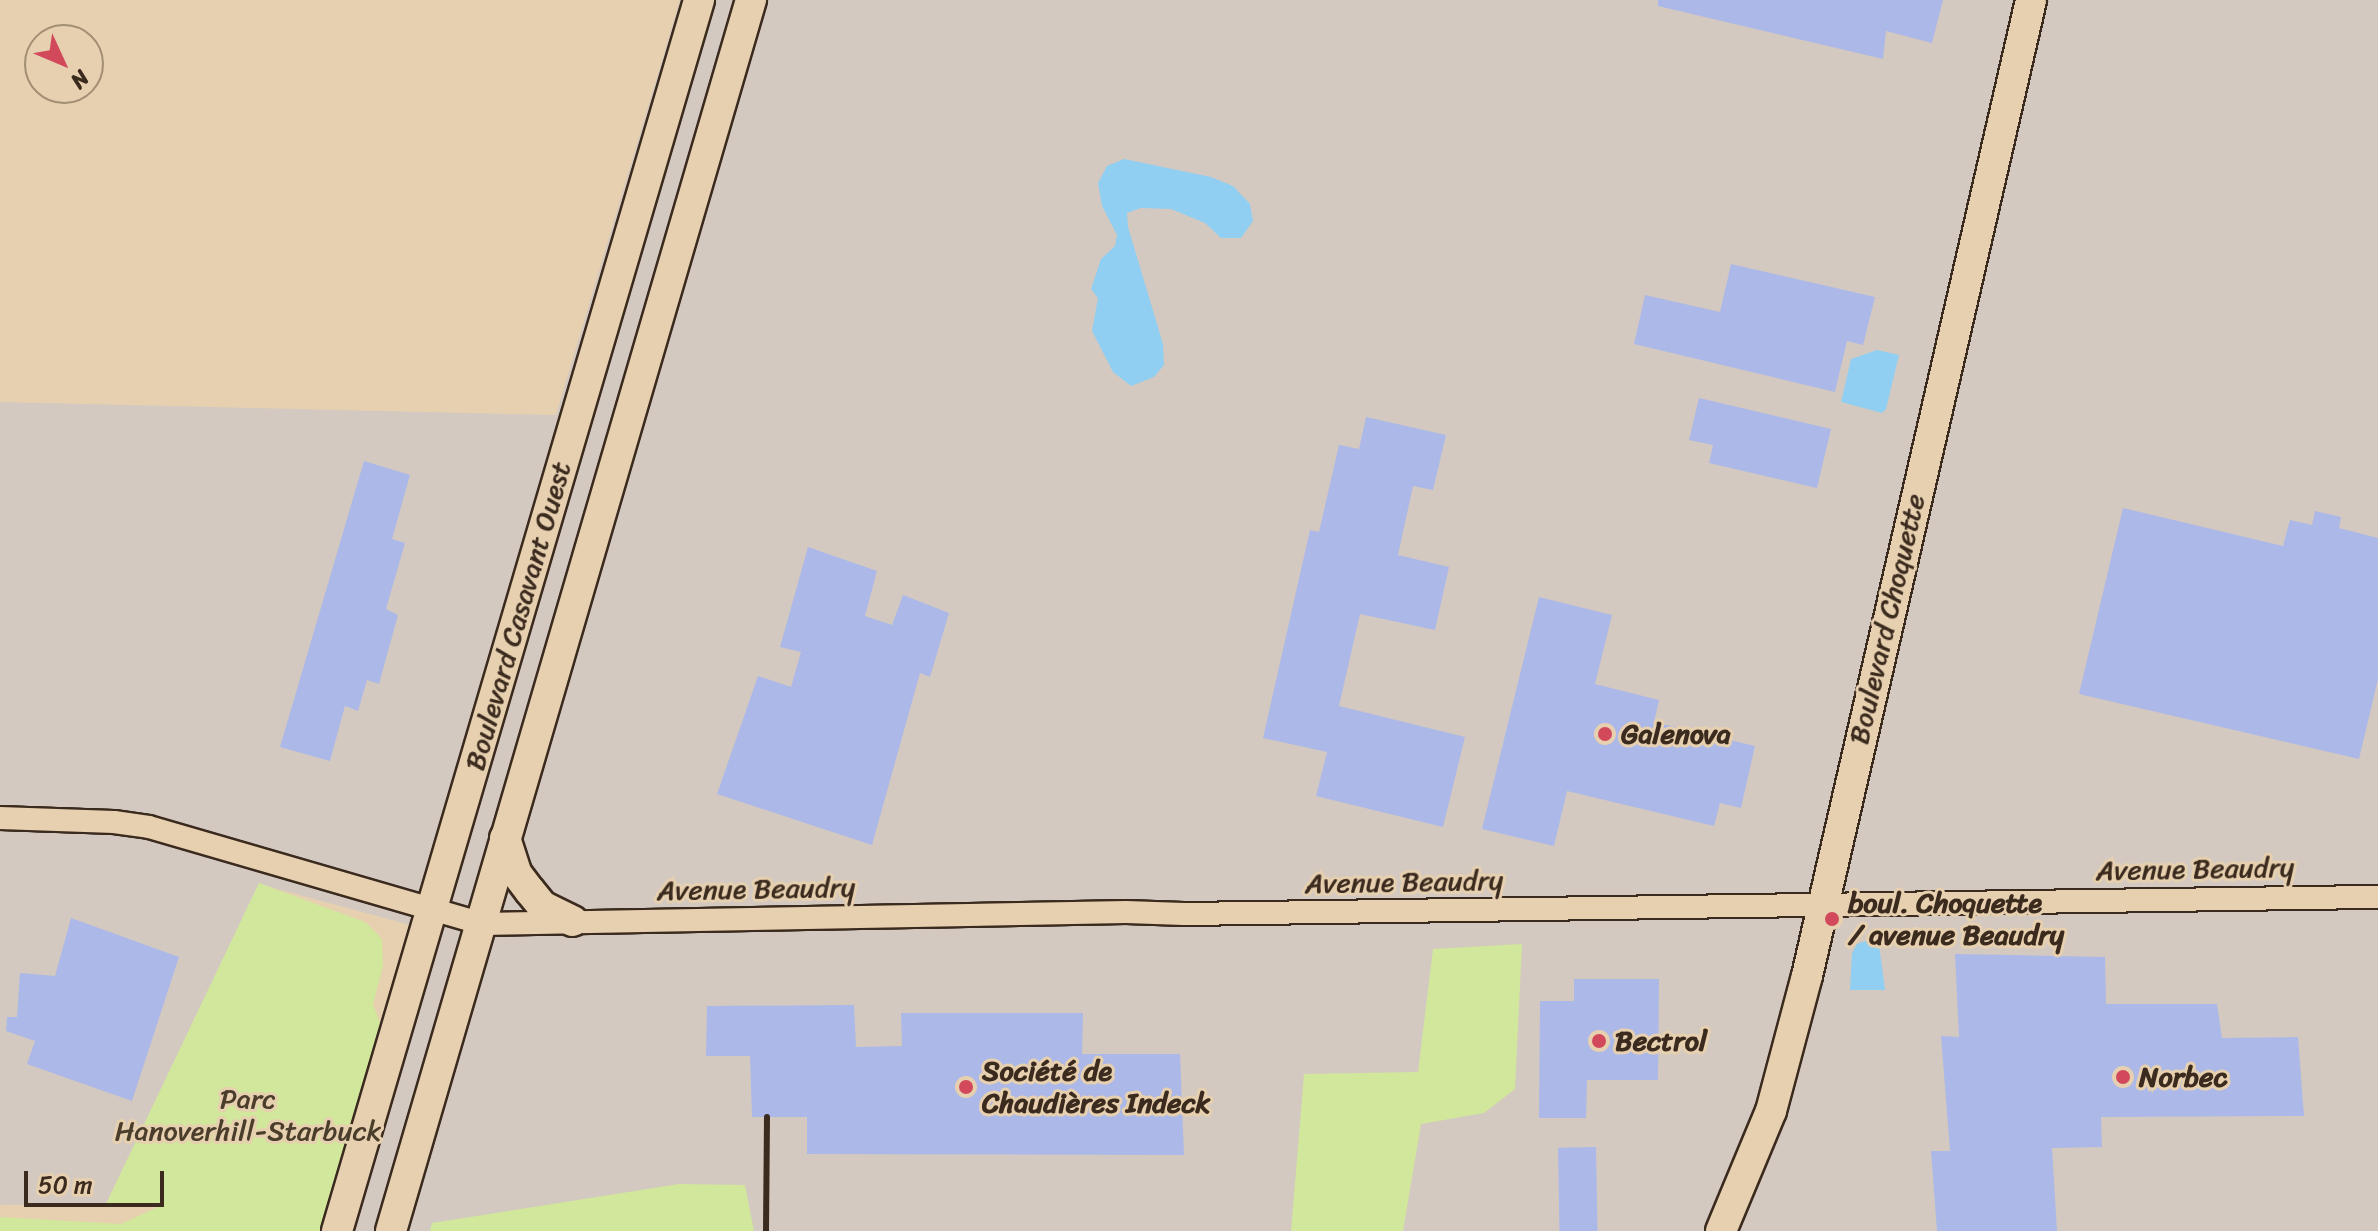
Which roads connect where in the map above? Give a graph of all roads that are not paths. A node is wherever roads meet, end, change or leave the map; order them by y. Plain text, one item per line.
1 (699, 0) edge
2 (751, 0) edge
3 (2031, 0) edge
4 (0, 818) edge
5 (505, 838) junction
6 (2378, 897) edge
7 (1821, 905) junction
8 (432, 908) junction
9 (573, 921) junction
10 (482, 924) junction
11 (337, 1231) edge
12 (391, 1231) edge
13 (1721, 1231) edge

1 - 8 main road, Boulevard Casavant Ouest
2 - 5 main road, Boulevard Casavant Ouest
3 - 7 main road, Boulevard Choquette
4 - 8 street, Avenue Beaudry
5 - 9 main road
5 - 10 main road, Boulevard Casavant Ouest
6 - 7 street, Avenue Beaudry
7 - 9 street, Avenue Beaudry
7 - 13 main road, Boulevard Choquette
8 - 10 street, Avenue Beaudry
8 - 11 main road, Boulevard Casavant Ouest
9 - 10 street, Avenue Beaudry
10 - 12 main road, Boulevard Casavant Ouest

